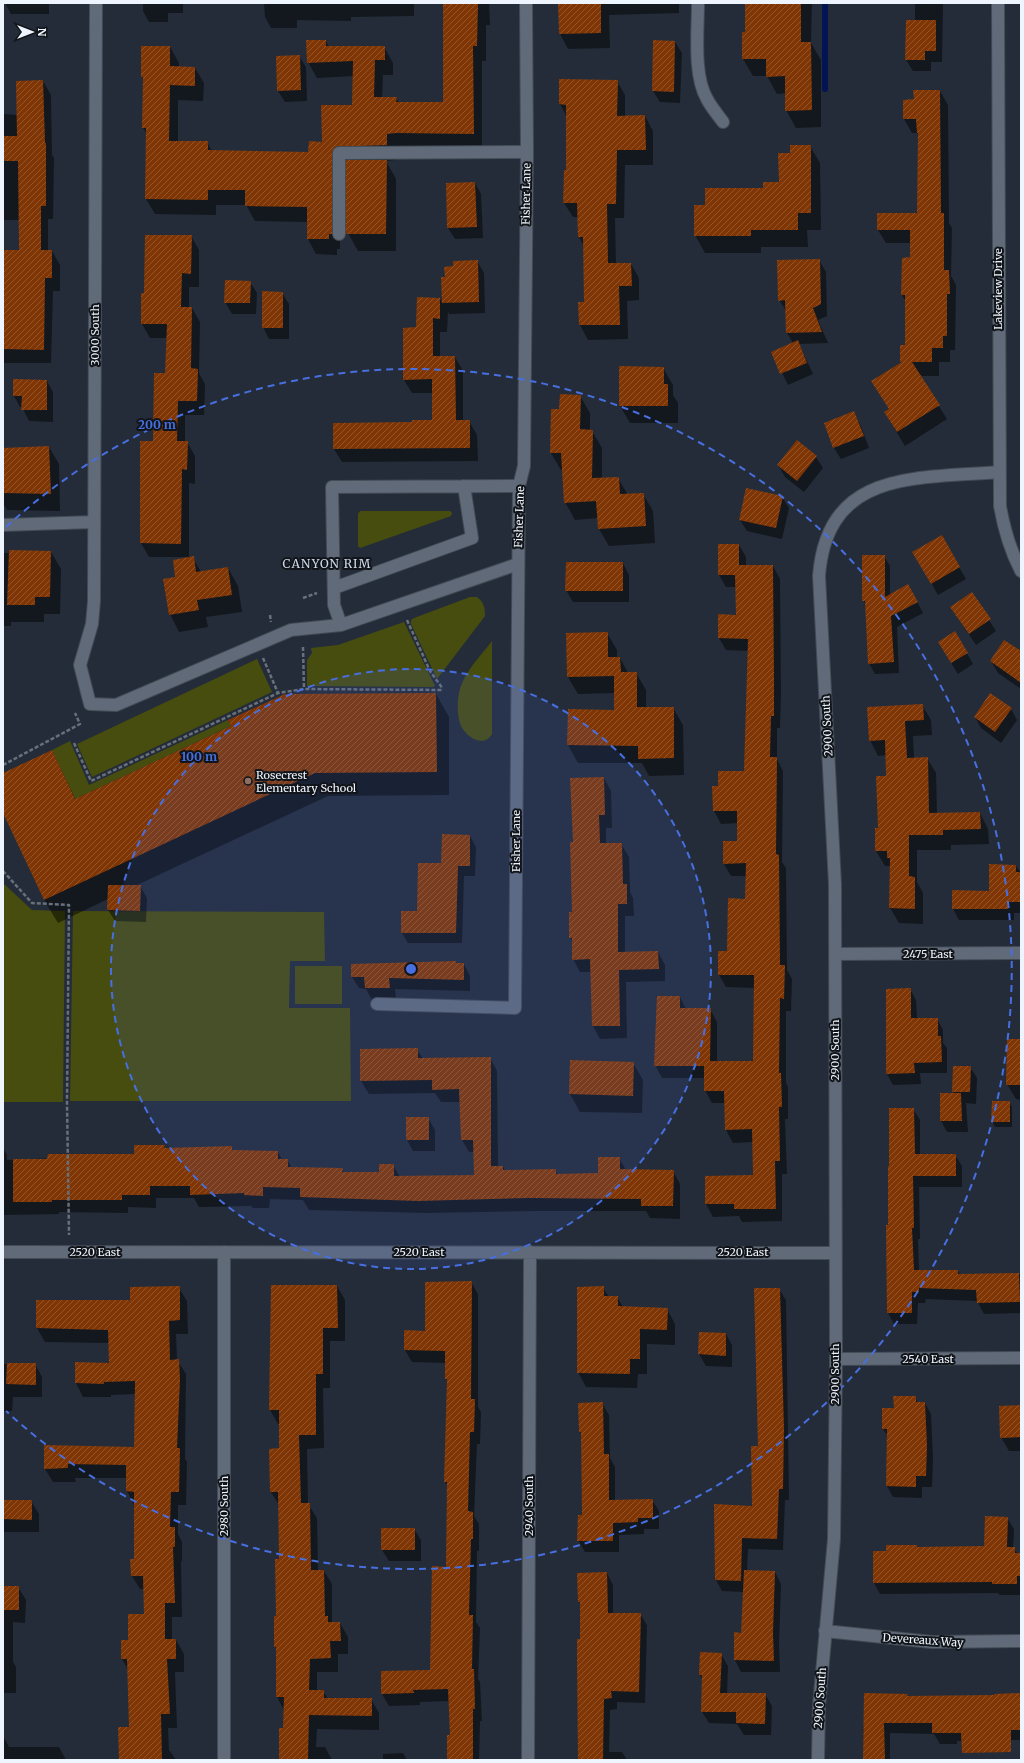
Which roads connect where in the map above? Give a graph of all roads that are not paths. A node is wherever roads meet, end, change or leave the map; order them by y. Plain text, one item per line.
1 (96, 3) edge
2 (526, 3) edge
3 (698, 3) edge
4 (998, 3) edge
5 (723, 122) dead end
6 (526, 152) junction
7 (339, 234) dead end
8 (998, 472) junction
9 (464, 486) junction
10 (519, 486) junction
11 (94, 522) junction
12 (3, 525) edge
13 (518, 564) junction
14 (1021, 571) edge
15 (334, 588) junction
16 (341, 625) junction
17 (1021, 953) edge
18 (835, 954) junction
19 (377, 1004) dead end
20 (3, 1252) edge
21 (224, 1252) junction
22 (530, 1252) junction
23 (835, 1252) junction
24 (1021, 1358) edge
25 (836, 1359) junction
26 (825, 1631) junction
27 (1021, 1641) edge
28 (224, 1760) edge
29 (528, 1760) edge
30 (818, 1760) edge

1 - 11 street, 3000 South
2 - 6 street, Fisher Lane
3 - 5 street
4 - 8 street, Lakeview Drive
6 - 7 street
6 - 10 street, Fisher Lane
8 - 14 street, Lakeview Drive
8 - 18 street, 2900 South
9 - 10 street
9 - 15 street
9 - 15 street
10 - 13 street, Fisher Lane
11 - 12 street
11 - 16 street, 3000 South
13 - 16 street
13 - 19 street, Fisher Lane
15 - 16 street
17 - 18 street, 2475 East
18 - 23 street, 2900 South
20 - 21 street, 2520 East
21 - 22 street, 2520 East
21 - 28 street, 2980 South
22 - 23 street, 2520 East
22 - 29 street, 2940 South
23 - 25 street, 2900 South
24 - 25 street, 2540 East
25 - 26 street, 2900 South
26 - 27 street, Devereaux Way
26 - 30 street, 2900 South

